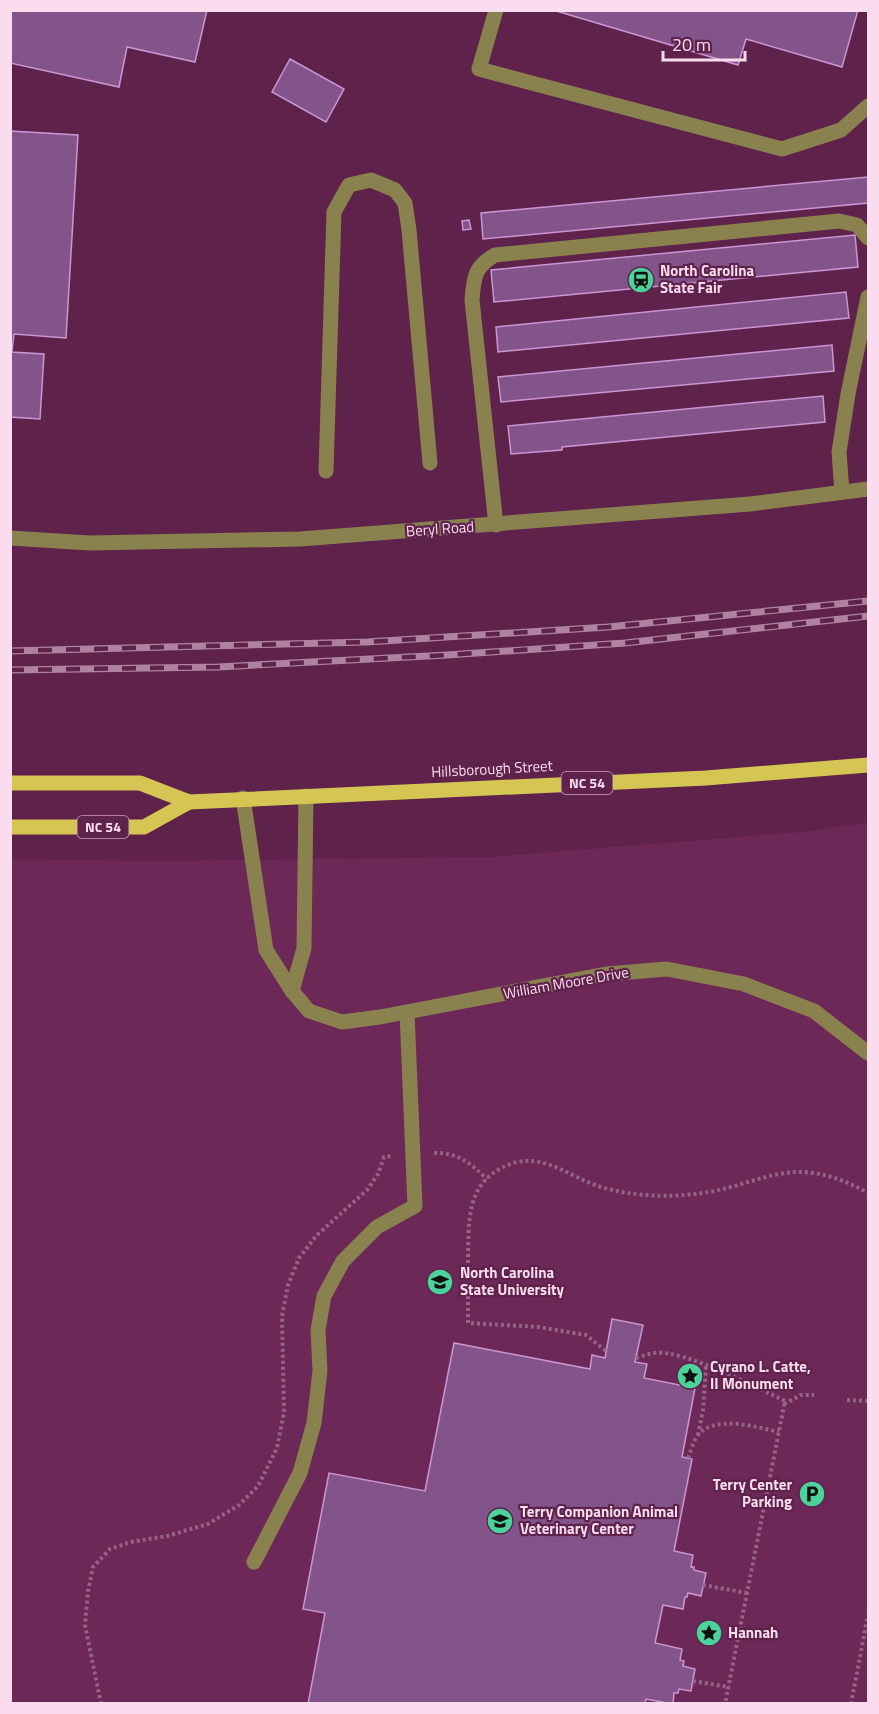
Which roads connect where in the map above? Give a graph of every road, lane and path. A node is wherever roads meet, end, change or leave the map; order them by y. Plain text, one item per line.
1 (496, 10) edge
2 (868, 106) edge
3 (868, 238) edge
4 (868, 297) edge
5 (430, 463) dead end
6 (326, 471) dead end
7 (868, 489) edge
8 (843, 492) junction
9 (496, 525) junction
10 (10, 538) edge
11 (868, 765) edge
12 (10, 783) edge
13 (306, 796) junction
14 (243, 798) junction
15 (189, 802) junction
16 (10, 827) edge
17 (292, 992) junction
18 (407, 1012) junction
19 (868, 1053) edge
20 (430, 1154) dead end
21 (399, 1155) dead end
22 (487, 1179) junction
23 (868, 1193) edge
24 (468, 1263) dead end
25 (468, 1296) dead end
26 (606, 1351) dead end
27 (636, 1358) dead end
28 (705, 1365) junction
29 (814, 1395) dead end
30 (848, 1400) dead end
31 (868, 1401) edge
32 (784, 1404) junction
33 (779, 1432) junction
34 (698, 1436) junction
35 (688, 1458) dead end
36 (254, 1562) dead end
37 (703, 1585) dead end
38 (747, 1593) junction
39 (868, 1615) edge
40 (693, 1681) dead end
41 (729, 1688) junction
42 (101, 1704) edge
43 (725, 1704) edge
44 (851, 1704) edge

1 - 2 street
3 - 9 street
4 - 8 street
5 - 6 street
7 - 8 street, Beryl Road
8 - 9 street, Beryl Road
9 - 10 street, Beryl Road
11 - 13 main road, Hillsborough Street / NC 54
12 - 15 main road, Hillsborough Street / NC 54
13 - 14 main road, Hillsborough Street / NC 54
13 - 17 street
14 - 15 main road, Hillsborough Street / NC 54
14 - 17 street, William Moore Drive
15 - 16 main road, Hillsborough Street / NC 54
17 - 18 street, William Moore Drive
18 - 19 street, William Moore Drive
18 - 36 street
20 - 22 path
21 - 42 path
22 - 23 path
22 - 24 path
25 - 26 path
27 - 28 path
28 - 32 path
28 - 34 path
29 - 32 path
30 - 31 path
32 - 33 path
33 - 34 path
33 - 38 path
34 - 35 path
37 - 38 path
38 - 41 path
39 - 44 path
40 - 41 path
41 - 43 path

